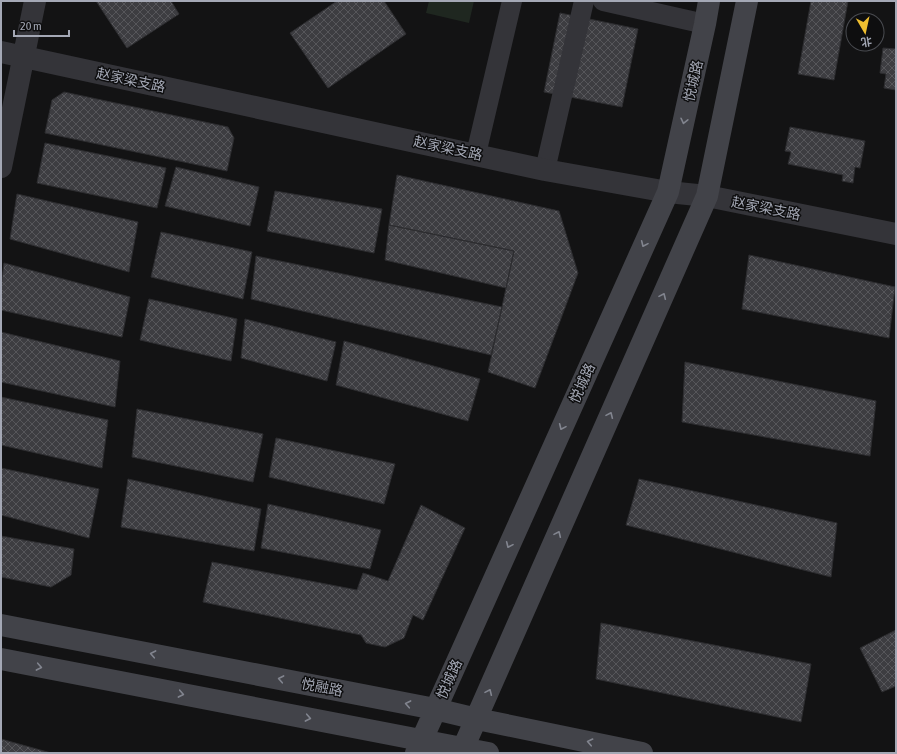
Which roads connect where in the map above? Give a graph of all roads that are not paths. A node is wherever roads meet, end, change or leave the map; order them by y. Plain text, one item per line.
1 (35, 1) edge
2 (512, 1) edge
3 (584, 1) edge
4 (603, 1) edge
5 (709, 1) edge
6 (747, 1) edge
7 (705, 24) junction
8 (1, 52) edge
9 (24, 58) junction
10 (476, 154) junction
11 (1, 167) edge
12 (545, 170) junction
13 (668, 192) junction
14 (707, 196) junction
15 (896, 234) edge
16 (1, 625) edge
17 (1, 659) edge
18 (435, 709) junction
19 (477, 719) junction
20 (419, 747) edge
21 (462, 751) edge
22 (488, 753) edge
23 (642, 753) edge

1 - 9 street
2 - 10 street
3 - 12 street
4 - 7 street
5 - 7 main road, 悦城路
6 - 14 main road
7 -> 13 main road, 悦城路
8 - 9 street, 赵家梁支路
9 - 10 street, 赵家梁支路
9 - 11 street
10 - 12 street, 赵家梁支路
12 - 13 street, 赵家梁支路
13 - 14 street, 赵家梁支路
13 -> 18 main road, 悦城路
14 - 15 street, 赵家梁支路
19 -> 14 main road
18 -> 16 main road, 悦融路
17 -> 20 main road
18 - 19 main road, 悦融路
18 - 20 main road, 悦城路
19 - 21 main road
23 -> 19 main road, 悦融路
20 - 21 main road
21 - 22 main road

